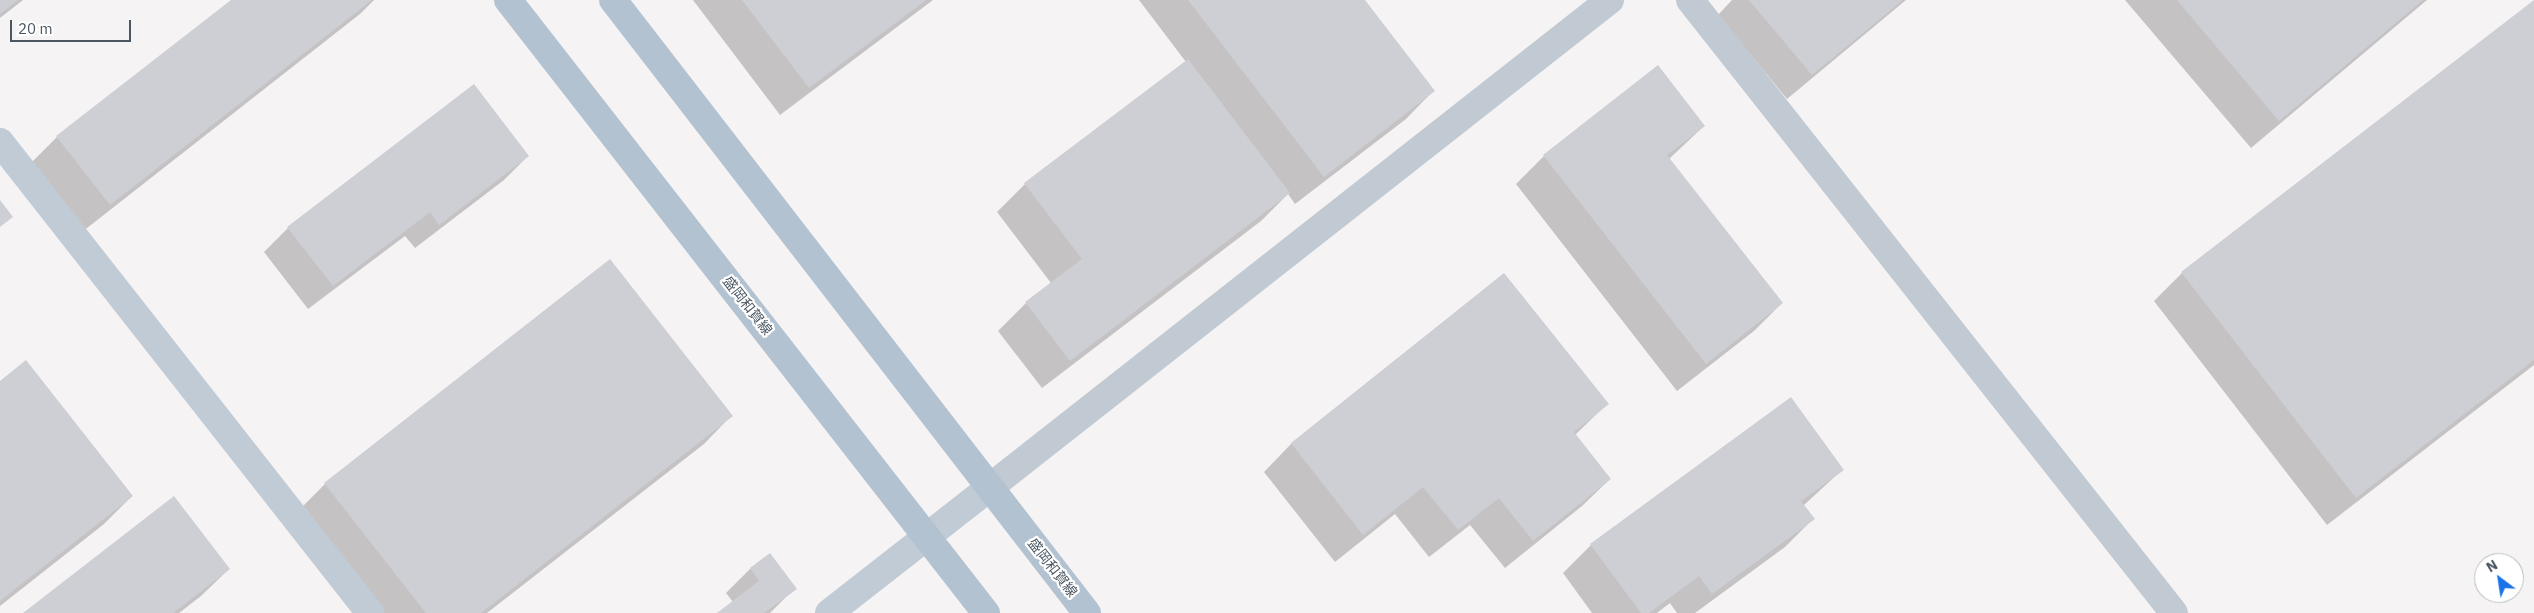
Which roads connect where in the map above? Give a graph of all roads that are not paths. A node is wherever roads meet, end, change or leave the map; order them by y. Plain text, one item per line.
1 (508, 0) edge
2 (613, 0) edge
3 (1610, 0) edge
4 (1690, 0) edge
5 (0, 142) edge
6 (989, 488) junction
7 (927, 537) junction
8 (370, 613) edge
9 (829, 613) edge
10 (986, 613) edge
11 (1088, 613) edge
12 (2174, 613) edge

1 - 7 main road, 盛岡和賀線
2 - 6 main road, 盛岡和賀線
3 - 6 street
4 - 12 street
5 - 8 street
6 - 7 street
6 - 11 main road, 盛岡和賀線
7 - 9 street
7 - 10 main road, 盛岡和賀線

